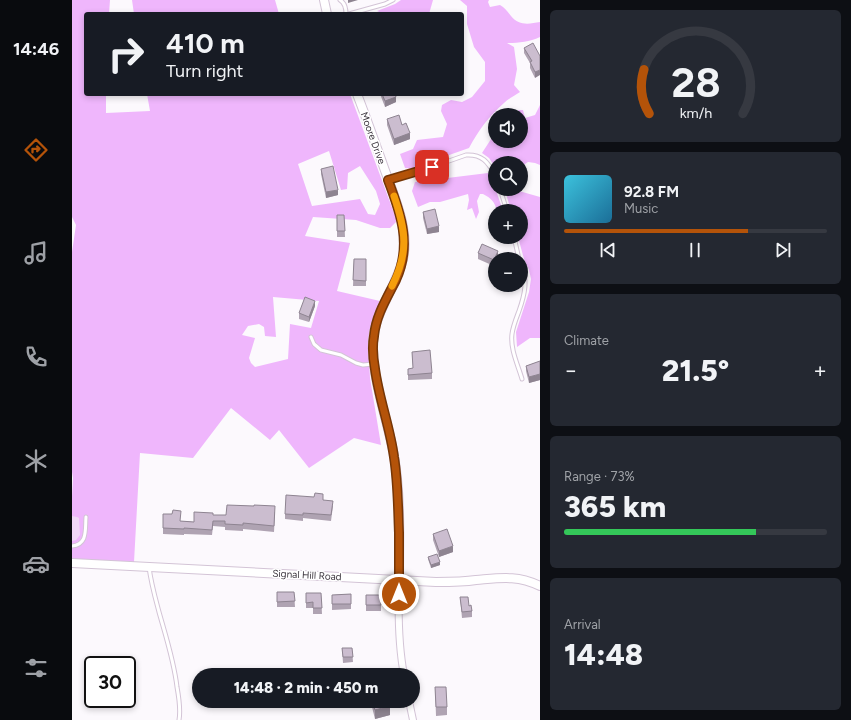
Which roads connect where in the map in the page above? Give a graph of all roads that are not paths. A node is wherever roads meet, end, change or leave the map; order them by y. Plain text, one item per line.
1 (325, 0) edge
2 (340, 0) edge
3 (394, 0) edge
4 (328, 12) edge
5 (347, 12) edge
6 (355, 12) edge
7 (358, 96) edge
8 (488, 164) edge
9 (388, 180) junction
10 (524, 292) edge
11 (311, 337) dead end
12 (374, 364) junction
13 (522, 379) dead end
14 (86, 517) dead end
15 (72, 546) edge
16 (72, 563) edge
17 (150, 567) junction
18 (399, 580) junction
19 (540, 586) edge
20 (403, 668) edge
21 (410, 708) edge
22 (179, 720) edge
23 (413, 720) edge

1 - 4 main road
2 - 5 lane
3 - 6 lane
7 - 9 main road, Moore Drive
8 - 9 lane
9 - 12 main road, Moore Drive
10 - 13 lane
11 - 12 lane
12 - 18 main road, Moore Drive
14 - 15 lane
16 - 17 main road, Signal Hill Road
17 - 18 main road, Signal Hill Road
17 - 22 lane
18 - 19 main road, Signal Hill Road
18 - 20 street
21 - 23 street

